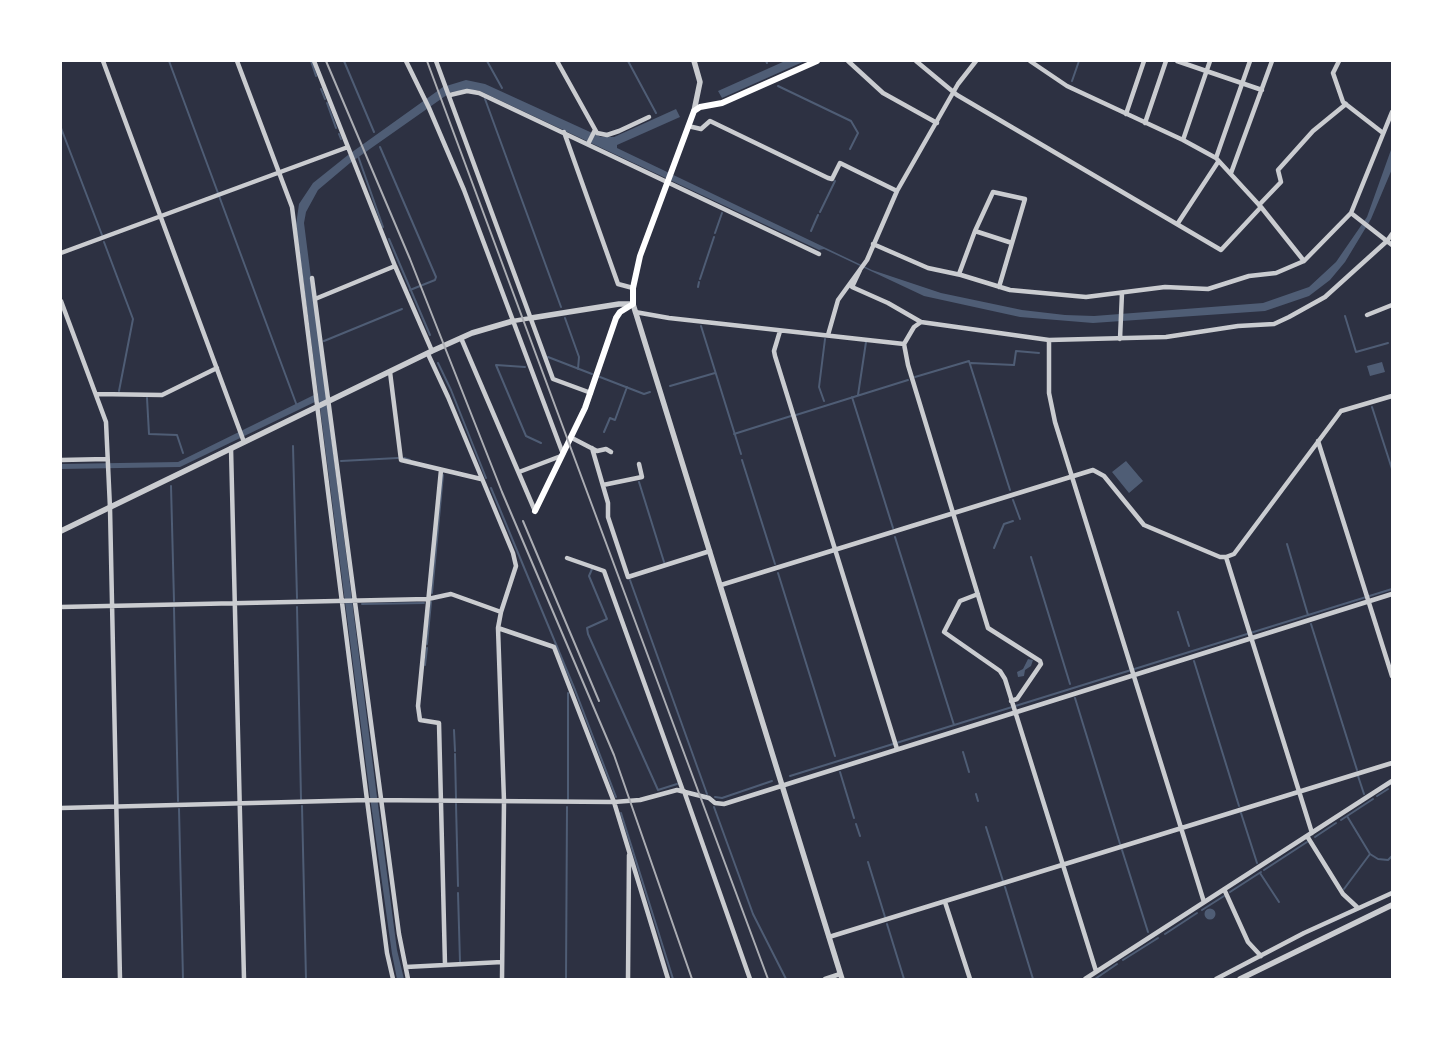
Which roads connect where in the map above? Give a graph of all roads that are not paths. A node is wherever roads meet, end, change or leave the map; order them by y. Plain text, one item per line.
1 (103, 61) edge
2 (237, 61) edge
3 (314, 61) edge
4 (406, 61) edge
5 (436, 61) edge
6 (557, 61) edge
7 (694, 61) edge
8 (817, 61) edge
9 (848, 61) edge
10 (916, 61) edge
11 (976, 61) edge
12 (1030, 61) edge
13 (1144, 61) edge
14 (1166, 61) edge
15 (1177, 61) edge
16 (1210, 61) edge
17 (1250, 61) edge
18 (1272, 61) edge
19 (1339, 61) edge
20 (1207, 71) junction
21 (1242, 83) junction
22 (1262, 90) junction
23 (954, 92) junction
24 (450, 94) junction
25 (1346, 104) junction
26 (694, 111) junction
27 (1392, 112) edge
28 (1126, 114) junction
29 (649, 117) dead end
30 (937, 123) junction
31 (1145, 123) junction
32 (688, 126) junction
33 (564, 132) junction
34 (594, 132) junction
35 (1383, 133) junction
36 (1183, 140) junction
37 (588, 143) junction
38 (349, 149) junction
39 (1217, 160) junction
40 (279, 172) junction
41 (1231, 173) junction
42 (668, 182) junction
43 (897, 191) junction
44 (1260, 206) junction
45 (1351, 213) junction
46 (161, 216) junction
47 (1178, 223) junction
48 (974, 231) junction
49 (1392, 234) edge
50 (1012, 243) junction
51 (1390, 243) edge
52 (873, 244) junction
53 (61, 253) edge
54 (819, 254) dead end
55 (1304, 261) junction
56 (395, 266) junction
57 (860, 270) junction
58 (959, 274) junction
59 (312, 278) dead end
60 (999, 287) junction
61 (633, 288) junction
62 (1122, 293) junction
63 (315, 299) junction
64 (61, 301) edge
65 (633, 304) junction
66 (1392, 305) edge
67 (635, 312) junction
68 (64, 315) edge
69 (1367, 315) dead end
70 (530, 318) junction
71 (513, 321) junction
72 (921, 322) junction
73 (780, 332) junction
74 (828, 335) junction
75 (461, 338) junction
76 (1120, 339) junction
77 (1049, 340) junction
78 (904, 344) junction
79 (430, 353) junction
80 (217, 368) junction
81 (390, 372) junction
82 (591, 393) junction
83 (96, 394) junction
84 (1392, 396) edge
85 (330, 401) junction
86 (317, 405) junction
87 (572, 438) junction
88 (243, 440) junction
89 (1318, 441) junction
90 (231, 448) junction
91 (592, 448) junction
92 (611, 452) dead end
93 (562, 455) junction
94 (61, 460) edge
95 (107, 460) junction
96 (639, 464) dead end
97 (441, 470) junction
98 (518, 472) junction
99 (1072, 478) junction
100 (481, 479) junction
101 (603, 485) junction
102 (110, 508) junction
103 (535, 511) joint
104 (953, 514) junction
105 (61, 531) edge
106 (710, 551) junction
107 (836, 551) junction
108 (1226, 557) junction
109 (567, 558) dead end
110 (721, 585) junction
111 (978, 594) junction
112 (1392, 594) edge
113 (428, 599) junction
114 (354, 600) junction
115 (1368, 600) junction
116 (342, 601) junction
117 (235, 604) junction
118 (112, 606) junction
119 (61, 607) edge
120 (501, 612) junction
121 (498, 628) junction
122 (1251, 637) junction
123 (1133, 674) junction
124 (1392, 676) edge
125 (1012, 702) junction
126 (1014, 711) junction
127 (897, 748) junction
128 (1392, 762) edge
129 (1392, 781) edge
130 (782, 785) junction
131 (684, 791) junction
132 (1299, 792) junction
133 (368, 800) junction
134 (380, 800) junction
135 (504, 801) junction
136 (441, 802) junction
137 (614, 802) junction
138 (240, 804) junction
139 (117, 807) junction
140 (61, 808) edge
141 (1181, 828) junction
142 (1310, 835) junction
143 (629, 848) junction
144 (1063, 865) junction
145 (1224, 889) junction
146 (1392, 892) edge
147 (945, 902) junction
148 (1204, 902) junction
149 (1392, 905) edge
150 (1357, 907) junction
151 (829, 937) junction
152 (1261, 956) junction
153 (502, 962) junction
154 (445, 965) junction
155 (406, 967) junction
156 (1096, 972) junction
157 (841, 976) edge
158 (393, 978) edge
159 (120, 979) edge
160 (244, 979) edge
161 (408, 979) edge
162 (502, 979) edge
163 (628, 979) edge
164 (668, 979) edge
165 (750, 979) edge
166 (825, 979) edge
167 (970, 979) edge
168 (1085, 979) edge
169 (1216, 979) edge
170 (1240, 979) edge

1 - 46 street
2 - 40 street
3 - 38 street
4 - 71 street
5 - 24 street
6 - 34 street
7 - 26 street
8 - 26 main road
9 - 30 street
10 - 23 street
11 - 23 street
12 - 28 street
13 - 28 street
14 - 31 street
15 - 20 street
16 - 20 street
17 - 21 street
18 - 22 street
19 - 25 street
20 - 21 street
20 - 36 street
21 - 22 street
21 - 39 street
22 - 41 street
23 - 30 street
23 - 47 street
24 - 33 street
24 - 70 street
25 - 35 street
25 - 44 street
26 - 32 main road
27 - 35 street
28 - 31 street
29 - 34 street
30 - 43 street
31 - 36 street
32 - 42 main road
32 - 43 street
33 - 37 street
33 - 61 street
34 - 37 street
35 - 45 street
36 - 39 street
37 - 42 street
38 - 40 street
38 - 56 street
39 - 41 street
39 - 47 street
40 - 46 street
40 - 86 street
41 - 44 street
42 - 54 street
42 - 61 main road
43 - 52 street
44 - 47 street
44 - 55 street
45 - 51 street
45 - 55 street
46 - 53 street
46 - 80 street
48 - 50 street
48 - 50 street
48 - 58 street
49 - 51 street
50 - 60 street
51 - 76 street
52 - 57 street
52 - 58 street
55 - 62 street
56 - 63 street
56 - 79 street
57 - 72 street
57 - 74 street
58 - 60 street
59 - 63 street
60 - 62 street
61 - 65 main road
62 - 76 street
63 - 85 street
64 - 68 street
65 - 67 street
65 - 70 street
65 - 82 main road
66 - 69 street
67 - 73 street
67 - 106 street
68 - 83 street
70 - 71 street
70 - 82 street
71 - 75 street
71 - 93 street
72 - 77 street
72 - 78 street
73 - 74 street
73 - 107 street
74 - 78 street
75 - 79 street
75 - 98 street
76 - 77 street
77 - 99 street
78 - 104 street
79 - 81 street
79 - 100 street
80 - 83 street
80 - 88 street
81 - 85 street
81 - 97 street
82 - 87 main road
83 - 95 street
84 - 89 street
85 - 86 street
85 - 114 street
86 - 88 street
86 - 116 street
87 - 91 street
87 - 93 main road
88 - 90 street
89 - 108 street
89 - 115 street
90 - 102 street
90 - 117 street
91 - 92 street
91 - 101 street
93 - 98 street
93 - 103 main road
94 - 95 street
95 - 102 street
96 - 101 street
97 - 100 street
97 - 113 street
98 - 103 street
99 - 104 street
99 - 108 street
99 - 123 street
100 - 120 street
101 - 106 street
102 - 105 street
102 - 118 street
104 - 107 street
104 - 111 street
106 - 110 street
107 - 110 street
107 - 127 street
108 - 122 street
109 - 131 street
110 - 130 street
111 - 125 street
111 - 125 street
112 - 115 street
113 - 114 street
113 - 120 street
113 - 136 street
114 - 116 street
114 - 134 street
115 - 122 street
115 - 124 street
116 - 117 street
116 - 133 street
117 - 118 street
117 - 138 street
118 - 119 street
118 - 139 street
120 - 121 street
121 - 135 street
121 - 137 street
122 - 123 street
122 - 132 street
123 - 126 street
123 - 141 street
125 - 126 street
126 - 127 street
126 - 144 street
127 - 130 street
128 - 132 street
129 - 142 street
130 - 131 street
130 - 151 street
131 - 137 street
131 - 165 street
132 - 141 street
132 - 142 street
133 - 134 street
133 - 138 street
133 - 158 street
134 - 136 street
134 - 155 street
135 - 136 street
135 - 137 street
135 - 153 street
136 - 154 street
137 - 143 street
138 - 139 street
138 - 160 street
139 - 140 street
139 - 159 street
141 - 144 street
141 - 148 street
142 - 145 street
142 - 150 street
143 - 163 street
143 - 164 street
144 - 147 street
144 - 156 street
145 - 148 street
145 - 152 street
146 - 150 street
147 - 151 street
147 - 167 street
148 - 156 street
149 - 170 street
150 - 152 street
151 - 157 street
152 - 169 street
153 - 154 street
153 - 162 street
154 - 155 street
155 - 161 street
156 - 168 street
157 - 166 street

